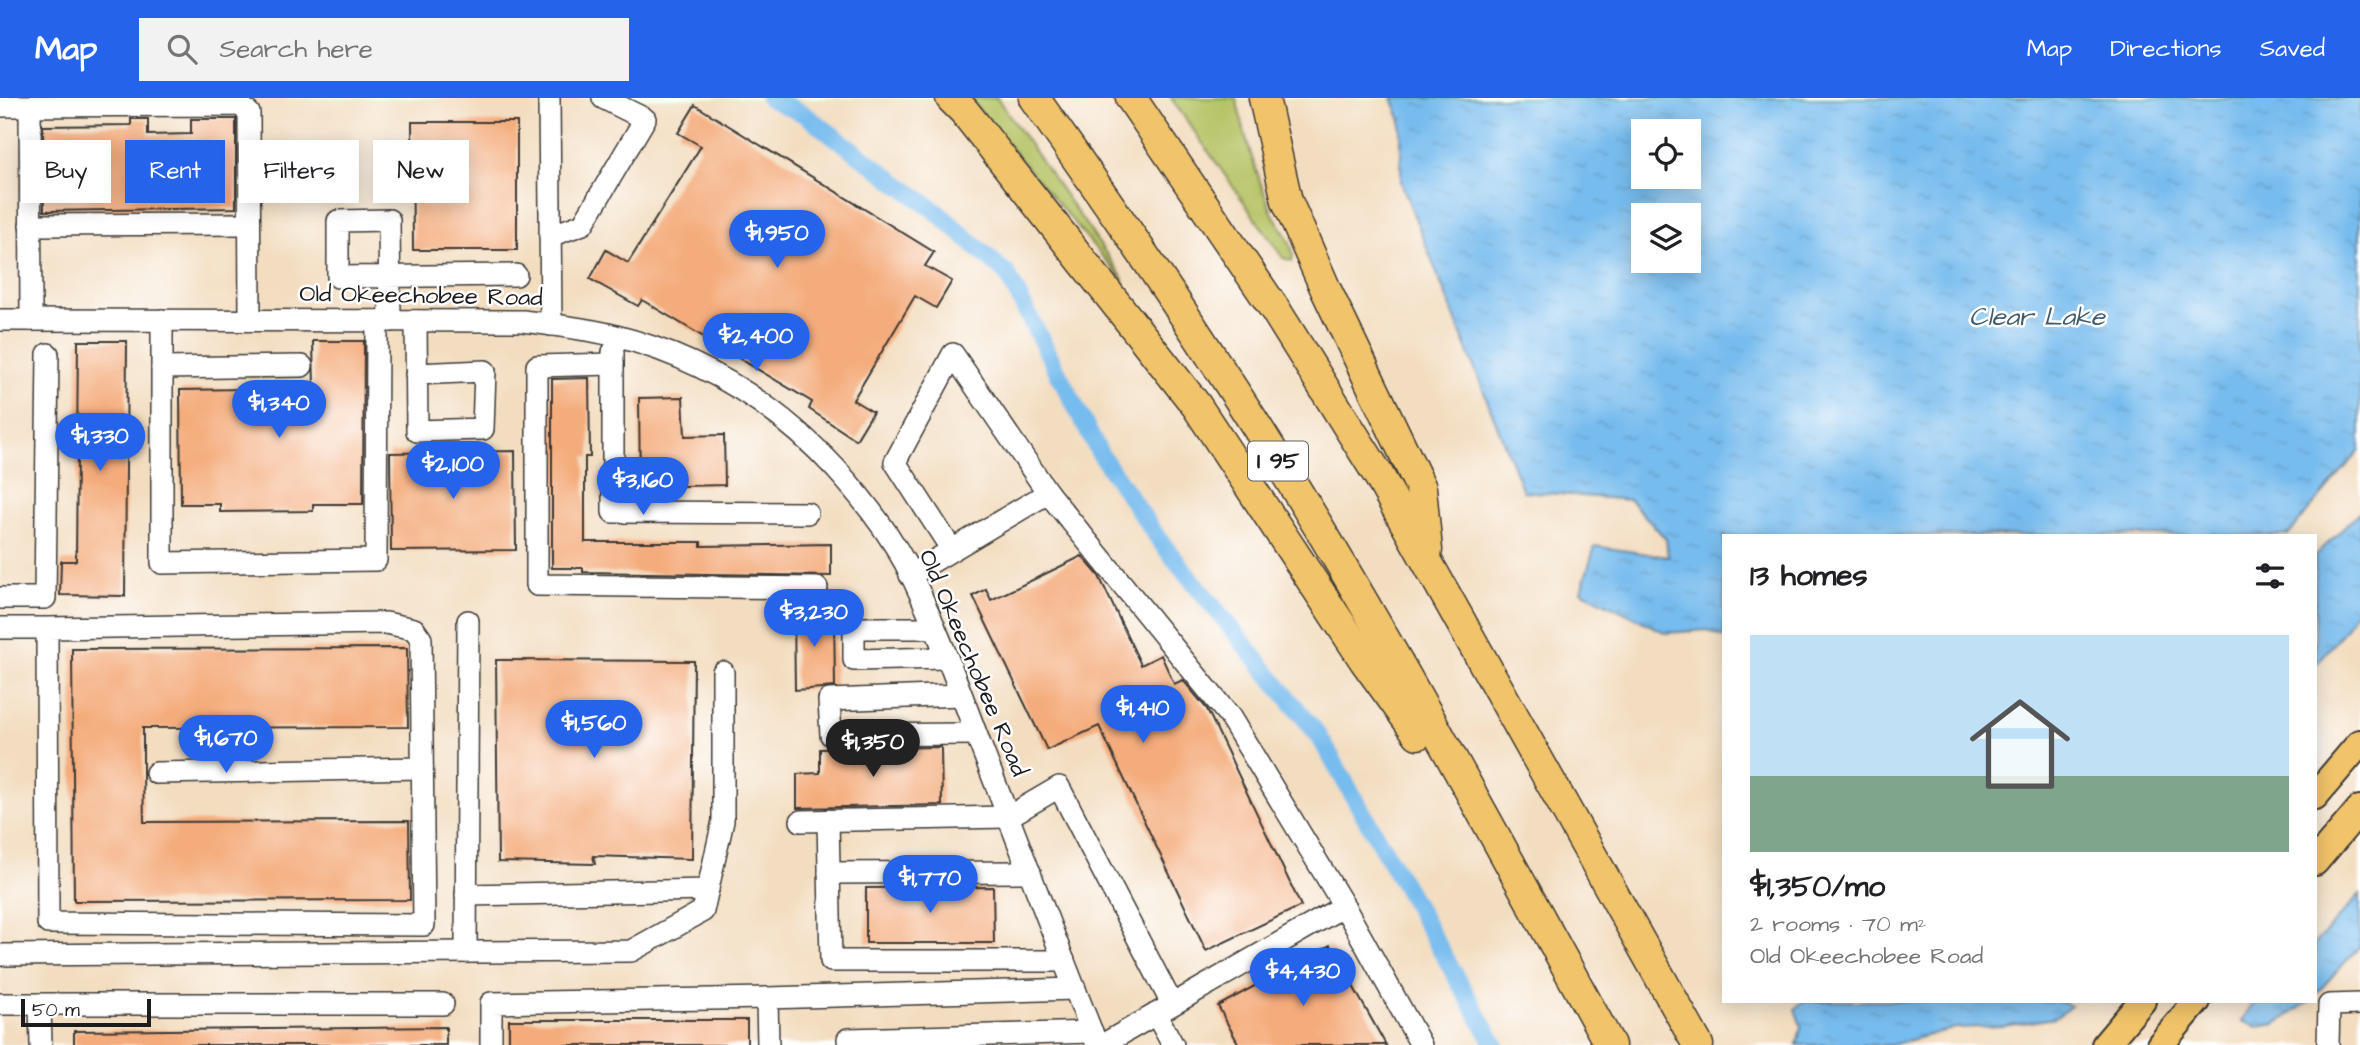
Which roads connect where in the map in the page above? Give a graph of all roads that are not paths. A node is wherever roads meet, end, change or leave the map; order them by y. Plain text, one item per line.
1 (549, 98) edge
2 (603, 98) edge
3 (1034, 98) edge
4 (1131, 98) edge
5 (1264, 98) edge
6 (956, 102) edge
7 (0, 106) edge
8 (30, 106) junction
9 (30, 225) junction
10 (249, 225) junction
11 (550, 236) junction
12 (516, 275) dead end
13 (0, 320) edge
14 (31, 320) junction
15 (162, 320) junction
16 (250, 320) junction
17 (383, 321) junction
18 (416, 321) junction
19 (551, 325) junction
20 (614, 336) junction
21 (48, 354) dead end
22 (613, 364) junction
23 (302, 366) dead end
24 (162, 368) junction
25 (416, 374) dead end
26 (1048, 493) junction
27 (807, 513) dead end
28 (952, 550) junction
29 (1428, 561) junction
30 (910, 575) junction
31 (817, 587) dead end
32 (0, 598) edge
33 (468, 621) dead end
34 (0, 628) edge
35 (47, 628) junction
36 (934, 628) junction
37 (947, 658) junction
38 (723, 672) dead end
39 (961, 695) junction
40 (976, 734) junction
41 (2360, 744) edge
42 (422, 768) junction
43 (156, 773) dead end
44 (2317, 794) edge
45 (2360, 809) edge
46 (1008, 817) junction
47 (828, 820) junction
48 (801, 821) dead end
49 (1496, 841) junction
50 (2317, 860) edge
51 (1030, 872) junction
52 (829, 873) junction
53 (708, 890) junction
54 (466, 895) junction
55 (1344, 906) junction
56 (466, 952) junction
57 (0, 955) edge
58 (1064, 961) junction
59 (1075, 989) junction
60 (767, 998) junction
61 (2140, 1003) edge
62 (2195, 1003) edge
63 (0, 1004) edge
64 (40, 1004) junction
65 (443, 1004) dead end
66 (2360, 1004) edge
67 (1164, 1009) junction
68 (973, 1040) edge
69 (1097, 1040) edge
70 (41, 1045) edge
71 (491, 1045) edge
72 (768, 1045) edge
73 (849, 1045) edge
74 (1173, 1045) edge
75 (1421, 1045) edge
76 (1610, 1045) edge
77 (1698, 1045) edge
78 (2105, 1045) edge
79 (2160, 1045) edge
80 (2328, 1045) edge

1 - 11 street
2 - 11 street
3 - 49 highway, I 95
4 - 29 highway
5 - 29 highway
6 - 49 highway
7 - 8 street
8 - 9 street
8 - 10 street
9 - 10 street
9 - 14 street
10 - 16 street
11 - 19 street
12 - 17 street
13 - 14 street, Old Okeechobee Road
14 - 15 street, Old Okeechobee Road
15 - 16 street, Old Okeechobee Road
15 - 24 street
16 - 17 street, Old Okeechobee Road
17 - 18 street, Old Okeechobee Road
17 - 24 street
18 - 19 street, Old Okeechobee Road
18 - 25 street
19 - 20 street, Old Okeechobee Road
20 - 22 street
20 - 30 street, Old Okeechobee Road
21 - 32 street
22 - 27 street
22 - 31 street
23 - 24 street
26 - 28 street
26 - 28 street
26 - 55 street
28 - 30 street
29 - 77 highway
30 - 36 street, Old Okeechobee Road
33 - 54 street
34 - 35 street
35 - 42 street
35 - 42 street
36 - 37 street, Old Okeechobee Road
36 - 37 street
37 - 39 street, Old Okeechobee Road
38 - 53 street
39 - 40 street, Old Okeechobee Road
39 - 40 street
40 - 46 street, Old Okeechobee Road
41 - 44 main road
42 - 43 street
45 - 50 main road
46 - 47 street
46 - 51 street, Old Okeechobee Road
46 - 67 street
47 - 48 street
47 - 52 street
49 - 76 highway, I 95
51 - 52 street
51 - 58 street, Old Okeechobee Road
52 - 58 street
53 - 54 street
53 - 56 street
54 - 56 street
55 - 67 street
55 - 75 street
56 - 57 street
58 - 59 street, Old Okeechobee Road
59 - 60 street
59 - 69 street, Old Okeechobee Road
60 - 71 street
60 - 72 street
61 - 78 main road
62 - 79 main road
63 - 64 street
64 - 65 street
64 - 70 street
66 - 80 street
67 - 69 street
67 - 74 street
68 - 69 street
68 - 73 street

